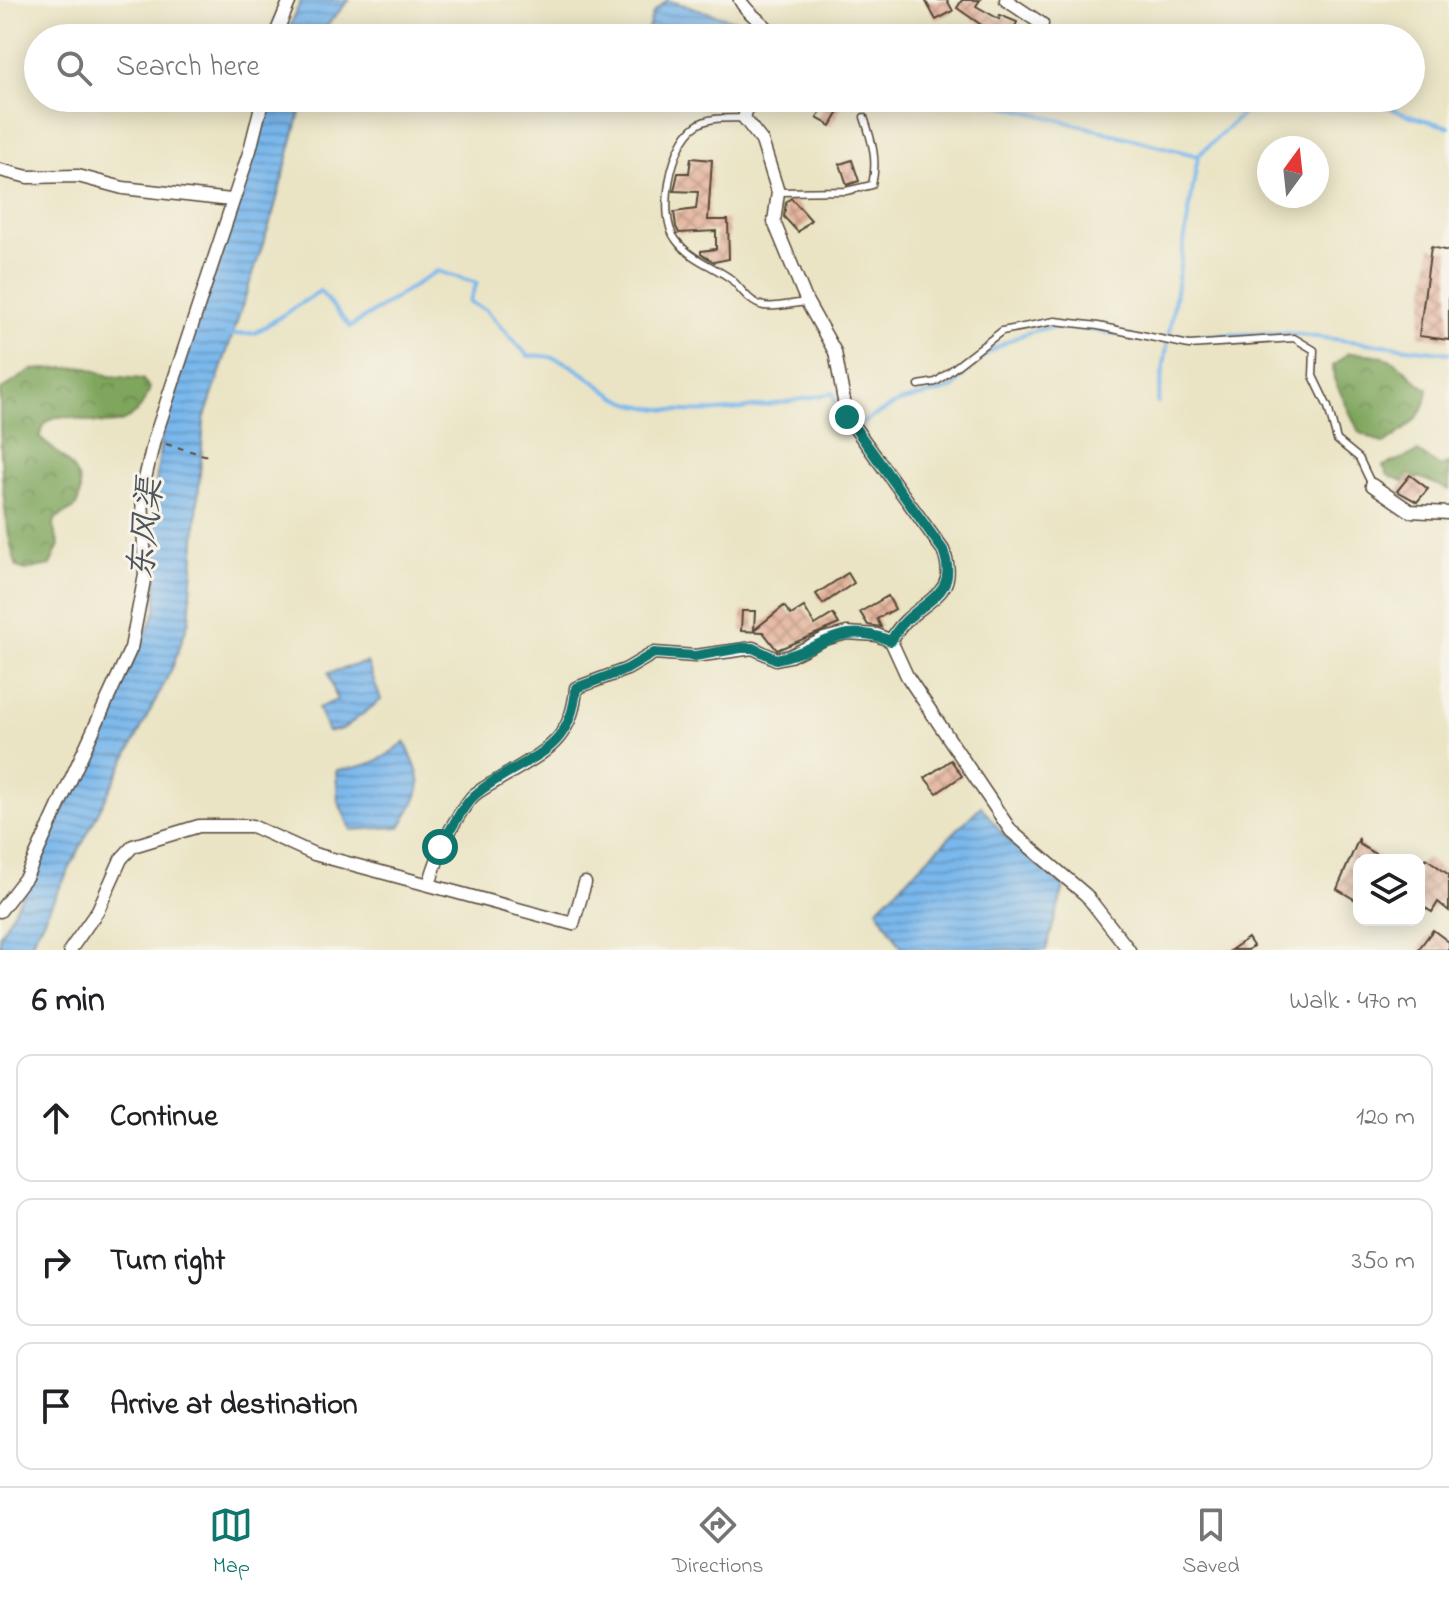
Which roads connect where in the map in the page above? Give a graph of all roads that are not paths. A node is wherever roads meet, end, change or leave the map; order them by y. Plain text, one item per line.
1 (290, 0) edge
2 (740, 0) edge
3 (1006, 0) edge
4 (280, 24) edge
5 (762, 24) edge
6 (1042, 24) dead end
7 (260, 112) edge
8 (746, 112) edge
9 (864, 117) dead end
10 (744, 118) junction
11 (0, 170) edge
12 (778, 192) junction
13 (231, 200) junction
14 (807, 302) junction
15 (919, 385) dead end
16 (1372, 485) joint
17 (1449, 513) edge
18 (891, 641) junction
19 (585, 883) dead end
20 (429, 885) junction
21 (0, 911) edge
22 (70, 950) edge
23 (1129, 950) edge

1 - 4 street
2 - 5 street
3 - 6 street
7 - 13 street
8 - 10 street
9 - 12 lane
10 - 12 street
10 - 14 lane
11 - 13 street
12 - 14 street
13 - 21 street
14 - 18 street
15 - 16 lane
16 - 17 street
18 - 20 street
18 - 23 street
19 - 20 street
20 - 22 street

